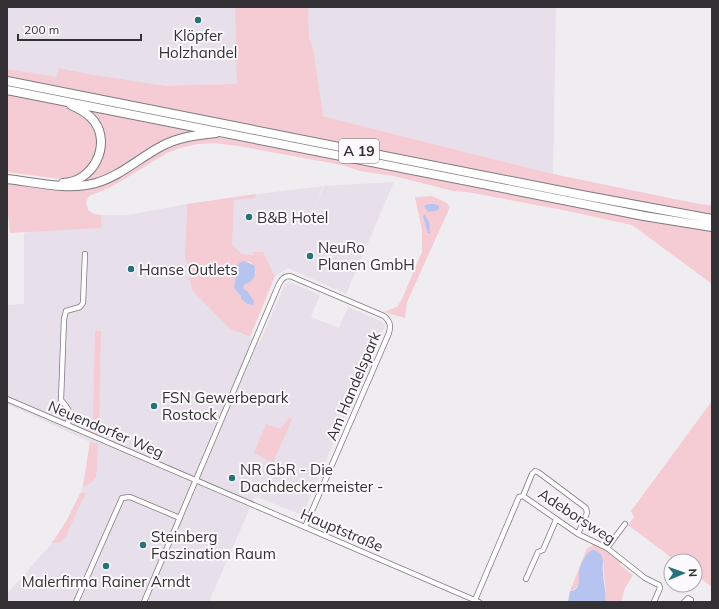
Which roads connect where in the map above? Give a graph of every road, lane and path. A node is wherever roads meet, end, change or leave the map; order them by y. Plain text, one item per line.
1 (7, 81) edge
2 (7, 90) edge
3 (61, 100) junction
4 (225, 133) junction
5 (7, 175) edge
6 (7, 179) edge
7 (712, 219) edge
8 (712, 227) edge
9 (84, 254) dead end
10 (7, 400) edge
11 (68, 425) junction
12 (196, 480) junction
13 (523, 496) junction
14 (180, 518) junction
15 (556, 520) junction
16 (625, 524) dead end
17 (305, 527) junction
18 (578, 534) junction
19 (607, 548) junction
20 (526, 580) dead end
21 (477, 601) edge
22 (76, 602) edge
23 (144, 602) edge
24 (654, 602) edge
25 (684, 602) edge
26 (690, 602) edge

1 - 7 highway, A 19
2 - 3 highway, A 19
3 - 4 highway, A 19
3 - 5 highway
4 - 6 highway
4 - 8 highway, A 19
9 - 11 street
10 - 11 street, Neuendorfer Weg
11 - 12 street, Neuendorfer Weg
12 - 14 street
12 - 17 street, Hauptstraße
12 - 17 street, Am Handelspark
13 - 15 street, Adeborsweg
13 - 18 street
13 - 21 street, Adeborsweg
14 - 22 street
14 - 23 street
15 - 18 street, Adeborsweg
15 - 20 street
16 - 19 street
17 - 21 street, Hauptstraße
18 - 19 street, Adeborsweg
19 - 24 street, Adeborsweg
25 - 26 street

